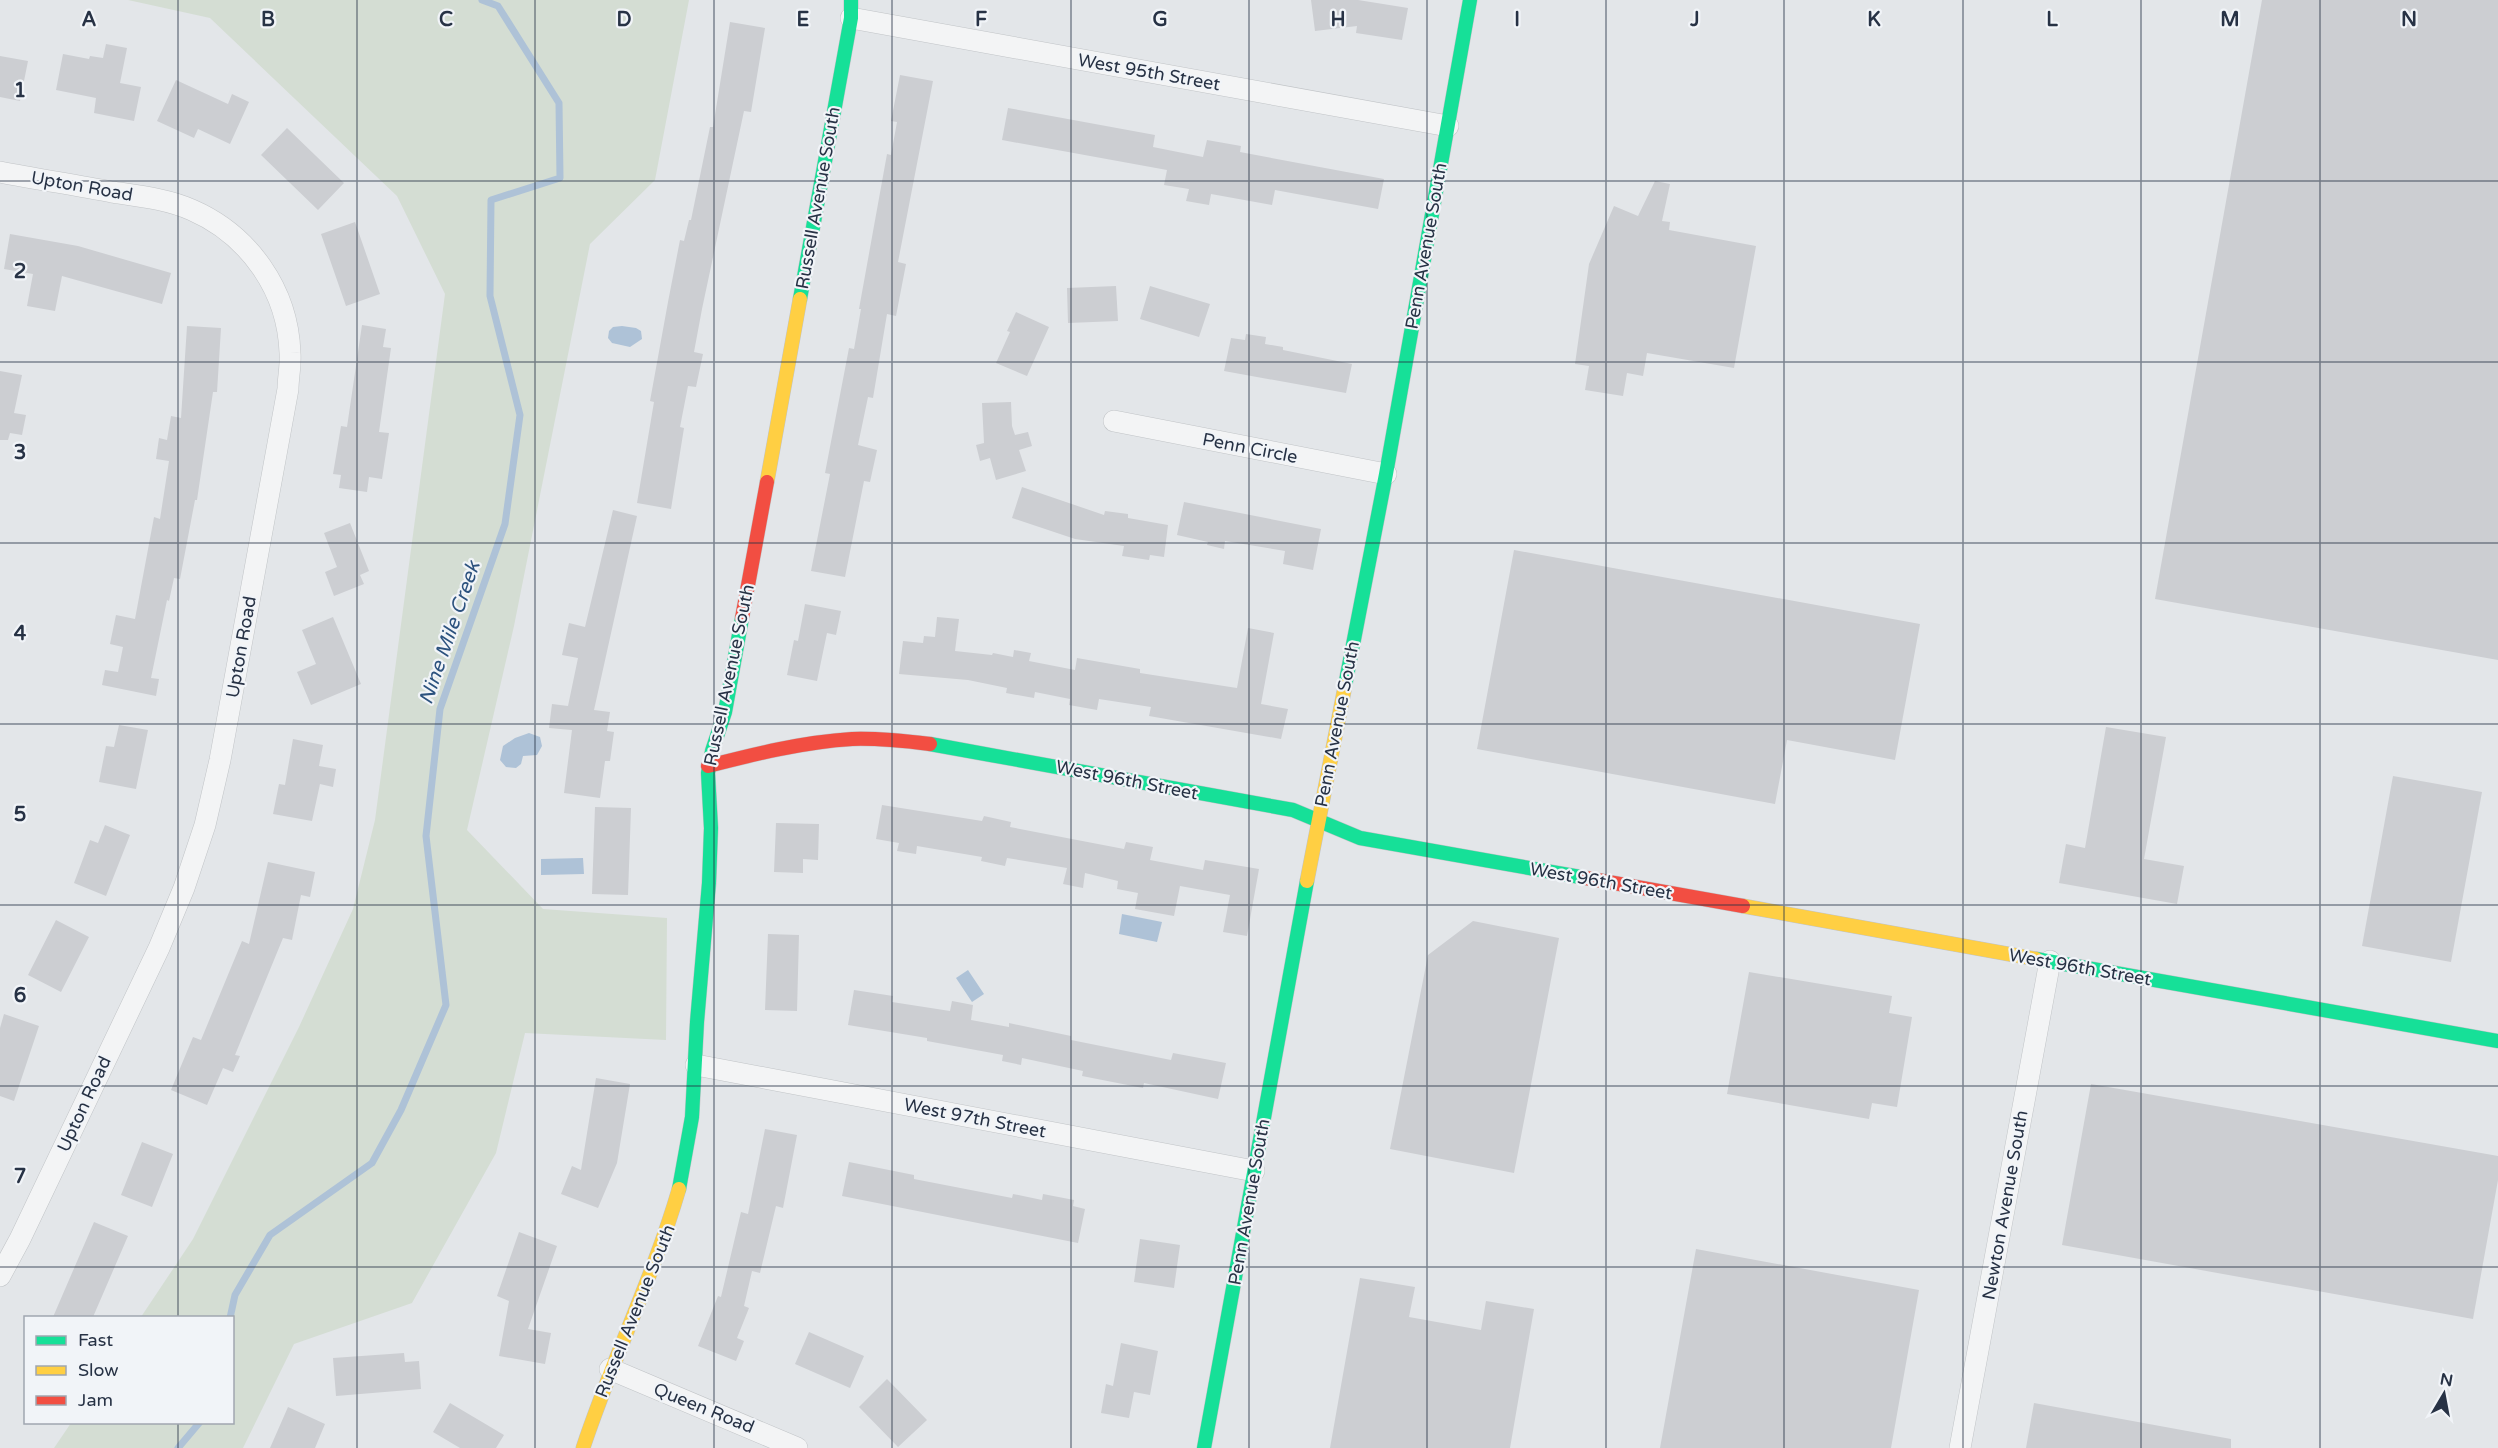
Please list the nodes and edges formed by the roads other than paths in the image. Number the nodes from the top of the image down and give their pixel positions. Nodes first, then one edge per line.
1 (1470, 0) edge
2 (851, 9) edge
3 (1448, 126) junction
4 (0, 172) edge
5 (1114, 421) dead end
6 (1386, 474) junction
7 (708, 766) junction
8 (1318, 822) junction
9 (2050, 961) junction
10 (2498, 1041) edge
11 (696, 1065) junction
12 (1254, 1171) junction
13 (0, 1276) edge
14 (610, 1370) junction
15 (583, 1448) edge
16 (797, 1448) edge
17 (1204, 1448) edge
18 (1960, 1448) edge

1 - 3 street, Penn Avenue South
2 - 3 street, West 95th Street
2 - 7 street, Russell Avenue South
3 - 6 street, Penn Avenue South
4 - 13 street, Upton Road
5 - 6 street, Penn Circle
6 - 8 street, Penn Avenue South
7 - 8 street, West 96th Street
7 - 11 street, Russell Avenue South
8 - 9 street, West 96th Street
8 - 12 street, Penn Avenue South
9 - 10 street, West 96th Street
9 - 18 street, Newton Avenue South
11 - 12 street, West 97th Street
11 - 14 street, Russell Avenue South
12 - 17 street, Penn Avenue South
14 - 15 street, Russell Avenue South
14 - 16 street, Queen Road

